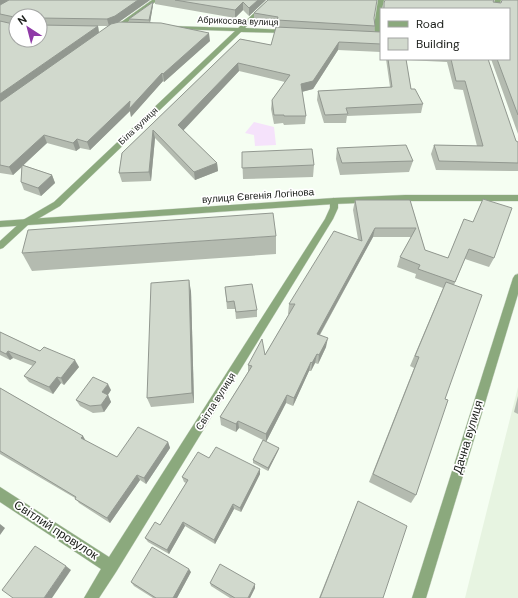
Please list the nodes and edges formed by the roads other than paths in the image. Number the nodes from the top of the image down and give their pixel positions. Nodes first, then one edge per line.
1 (155, 0) edge
2 (271, 0) edge
3 (381, 0) edge
4 (119, 26) junction
5 (126, 26) edge
6 (165, 27) edge
7 (241, 29) junction
8 (110, 30) edge
9 (294, 32) edge
10 (370, 36) edge
11 (379, 37) edge
12 (518, 198) edge
13 (334, 201) junction
14 (26, 222) junction
15 (0, 224) edge
16 (0, 246) edge
17 (518, 278) edge
18 (0, 494) edge
19 (112, 567) junction
20 (91, 598) edge
21 (419, 598) edge

1 - 4 street
2 - 7 street, Біла вулиця
3 - 11 street
4 - 5 street
4 - 8 street
6 - 7 street, Абрикосова вулиця
7 - 9 street, Абрикосова вулиця
7 - 14 street, Біла вулиця
10 - 11 street
12 - 13 street, вулиця Євгенія Логінова
13 - 14 street, вулиця Євгенія Логінова
13 - 19 street, Світла вулиця
14 - 15 street, вулиця Євгенія Логінова
14 - 16 street, Біла вулиця
17 - 21 street, Дачна вулиця
18 - 19 street, Світлий провулок
19 - 20 street, Світла вулиця

